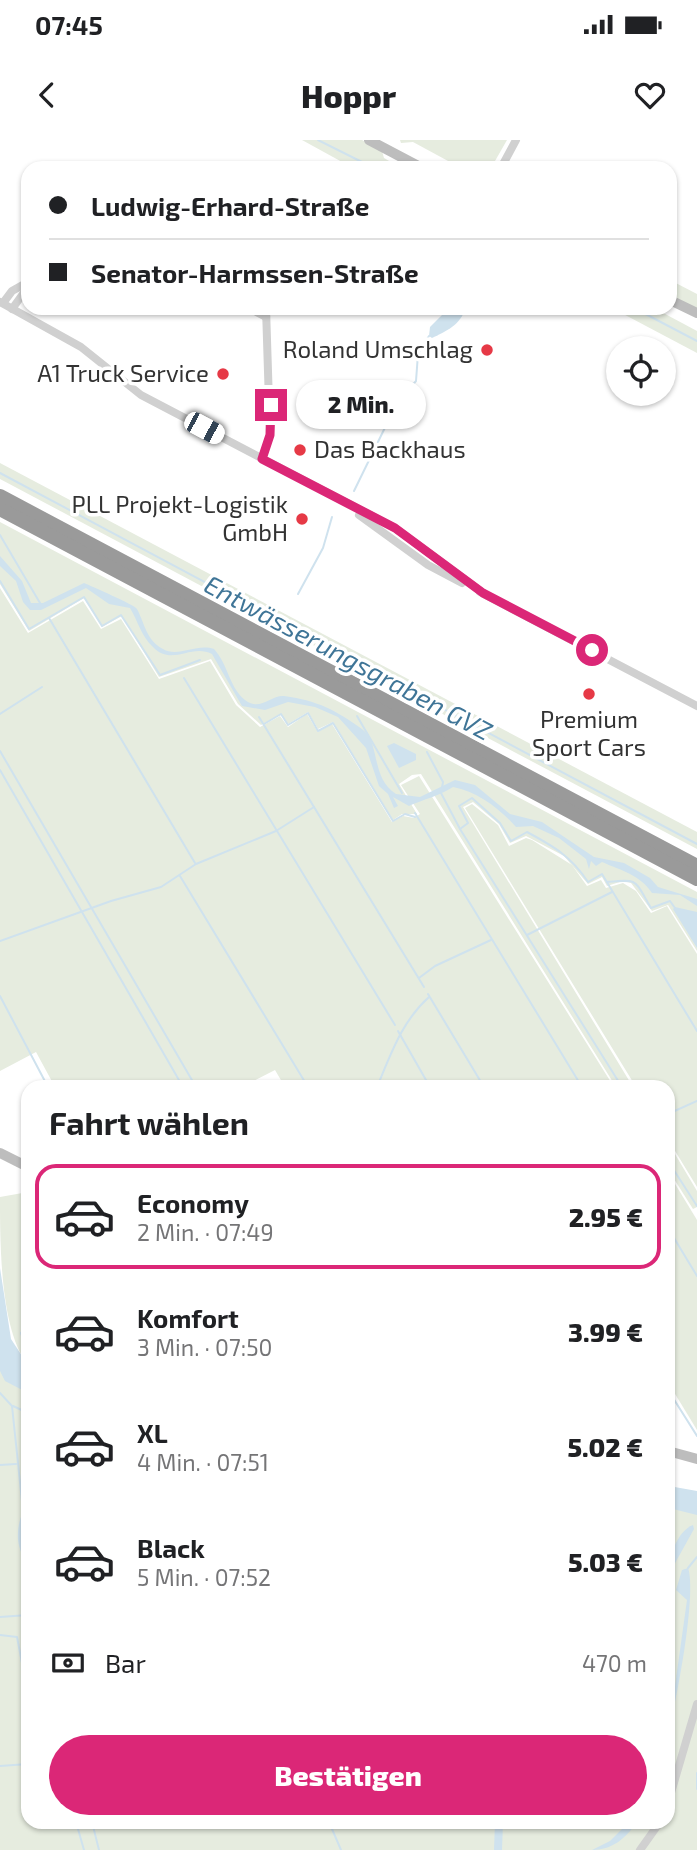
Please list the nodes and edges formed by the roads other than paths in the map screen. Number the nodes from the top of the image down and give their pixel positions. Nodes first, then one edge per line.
1 (369, 140) edge
2 (516, 140) edge
3 (399, 156) junction
4 (409, 161) edge
5 (412, 161) edge
6 (504, 161) edge
7 (21, 287) edge
8 (21, 295) edge
9 (1, 303) edge
10 (677, 303) edge
11 (12, 309) junction
12 (697, 313) edge
13 (21, 314) edge
14 (23, 315) edge
15 (266, 315) edge
16 (262, 459) junction
17 (0, 496) edge
18 (0, 509) edge
19 (697, 706) edge
20 (697, 866) edge
21 (697, 879) edge
22 (0, 1153) edge
23 (21, 1164) edge
24 (675, 1453) edge
25 (697, 1459) edge
26 (697, 1704) edge
27 (675, 1778) edge
28 (655, 1829) edge
29 (640, 1850) edge

1 - 3 street
2 - 6 street
3 - 4 street
3 - 5 street
7 - 9 street
8 - 11 street
9 - 11 street
10 - 12 street
11 - 13 street
14 - 16 street
15 - 16 street
16 - 19 street
17 - 20 highway
18 - 21 highway
22 - 23 street
24 - 25 street
26 - 27 street
28 - 29 street

